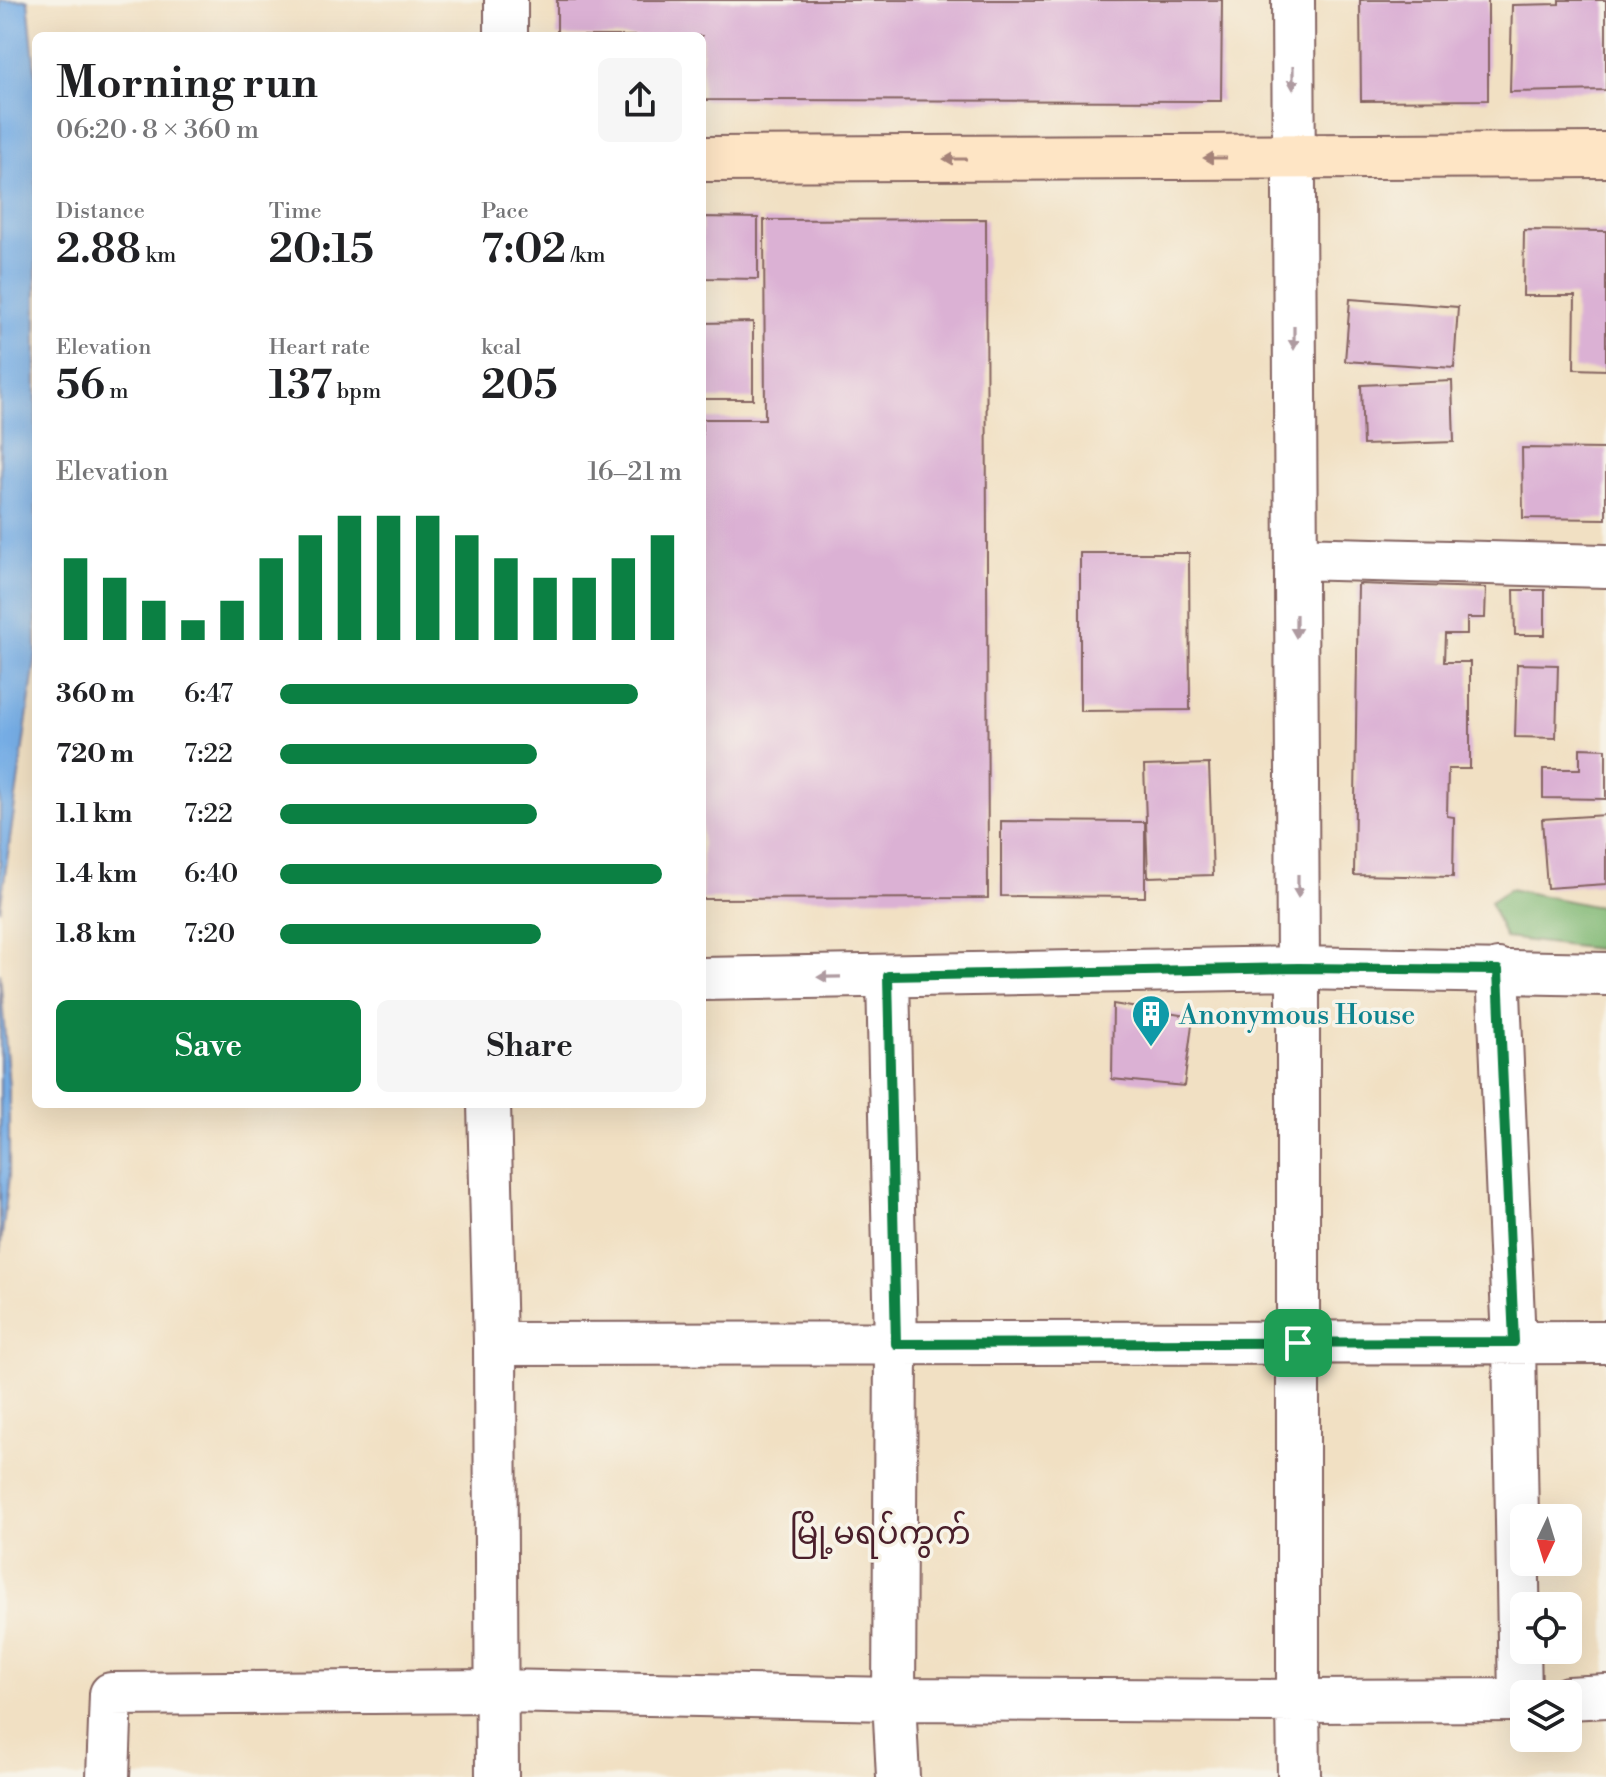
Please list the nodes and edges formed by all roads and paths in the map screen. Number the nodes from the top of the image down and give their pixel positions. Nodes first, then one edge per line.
1 (506, 0) edge
2 (1293, 0) edge
3 (506, 32) edge
4 (1606, 155) edge
5 (1293, 158) junction
6 (706, 159) edge
7 (1296, 558) junction
8 (1606, 566) edge
9 (1298, 968) junction
10 (1498, 970) junction
11 (1606, 974) edge
12 (888, 976) junction
13 (706, 979) edge
14 (489, 1108) edge
15 (1514, 1342) junction
16 (1606, 1342) edge
17 (1298, 1343) junction
18 (495, 1344) junction
19 (896, 1344) junction
20 (1522, 1680) edge
21 (497, 1691) junction
22 (1606, 1696) edge
23 (1582, 1697) edge
24 (894, 1699) junction
25 (1510, 1700) edge
26 (1298, 1701) junction
27 (108, 1777) edge
28 (497, 1777) edge
29 (898, 1777) edge
30 (1299, 1777) edge

1 - 3 street
2 -> 5 street
4 - 5 street
5 -> 6 street
5 -> 7 street
7 - 8 street
7 -> 9 street
9 - 10 street
9 - 12 street
9 - 17 street
10 - 11 street
10 - 15 street
12 -> 13 street
12 - 19 street
14 - 18 street
15 - 16 street
15 - 17 street
15 - 20 street
17 - 19 street
17 - 26 street
18 - 19 street
18 - 21 street
19 - 24 street
21 - 24 street
21 - 27 street
21 - 28 street
22 - 23 street
24 - 26 street
24 - 29 street
25 - 26 street
26 - 30 street

